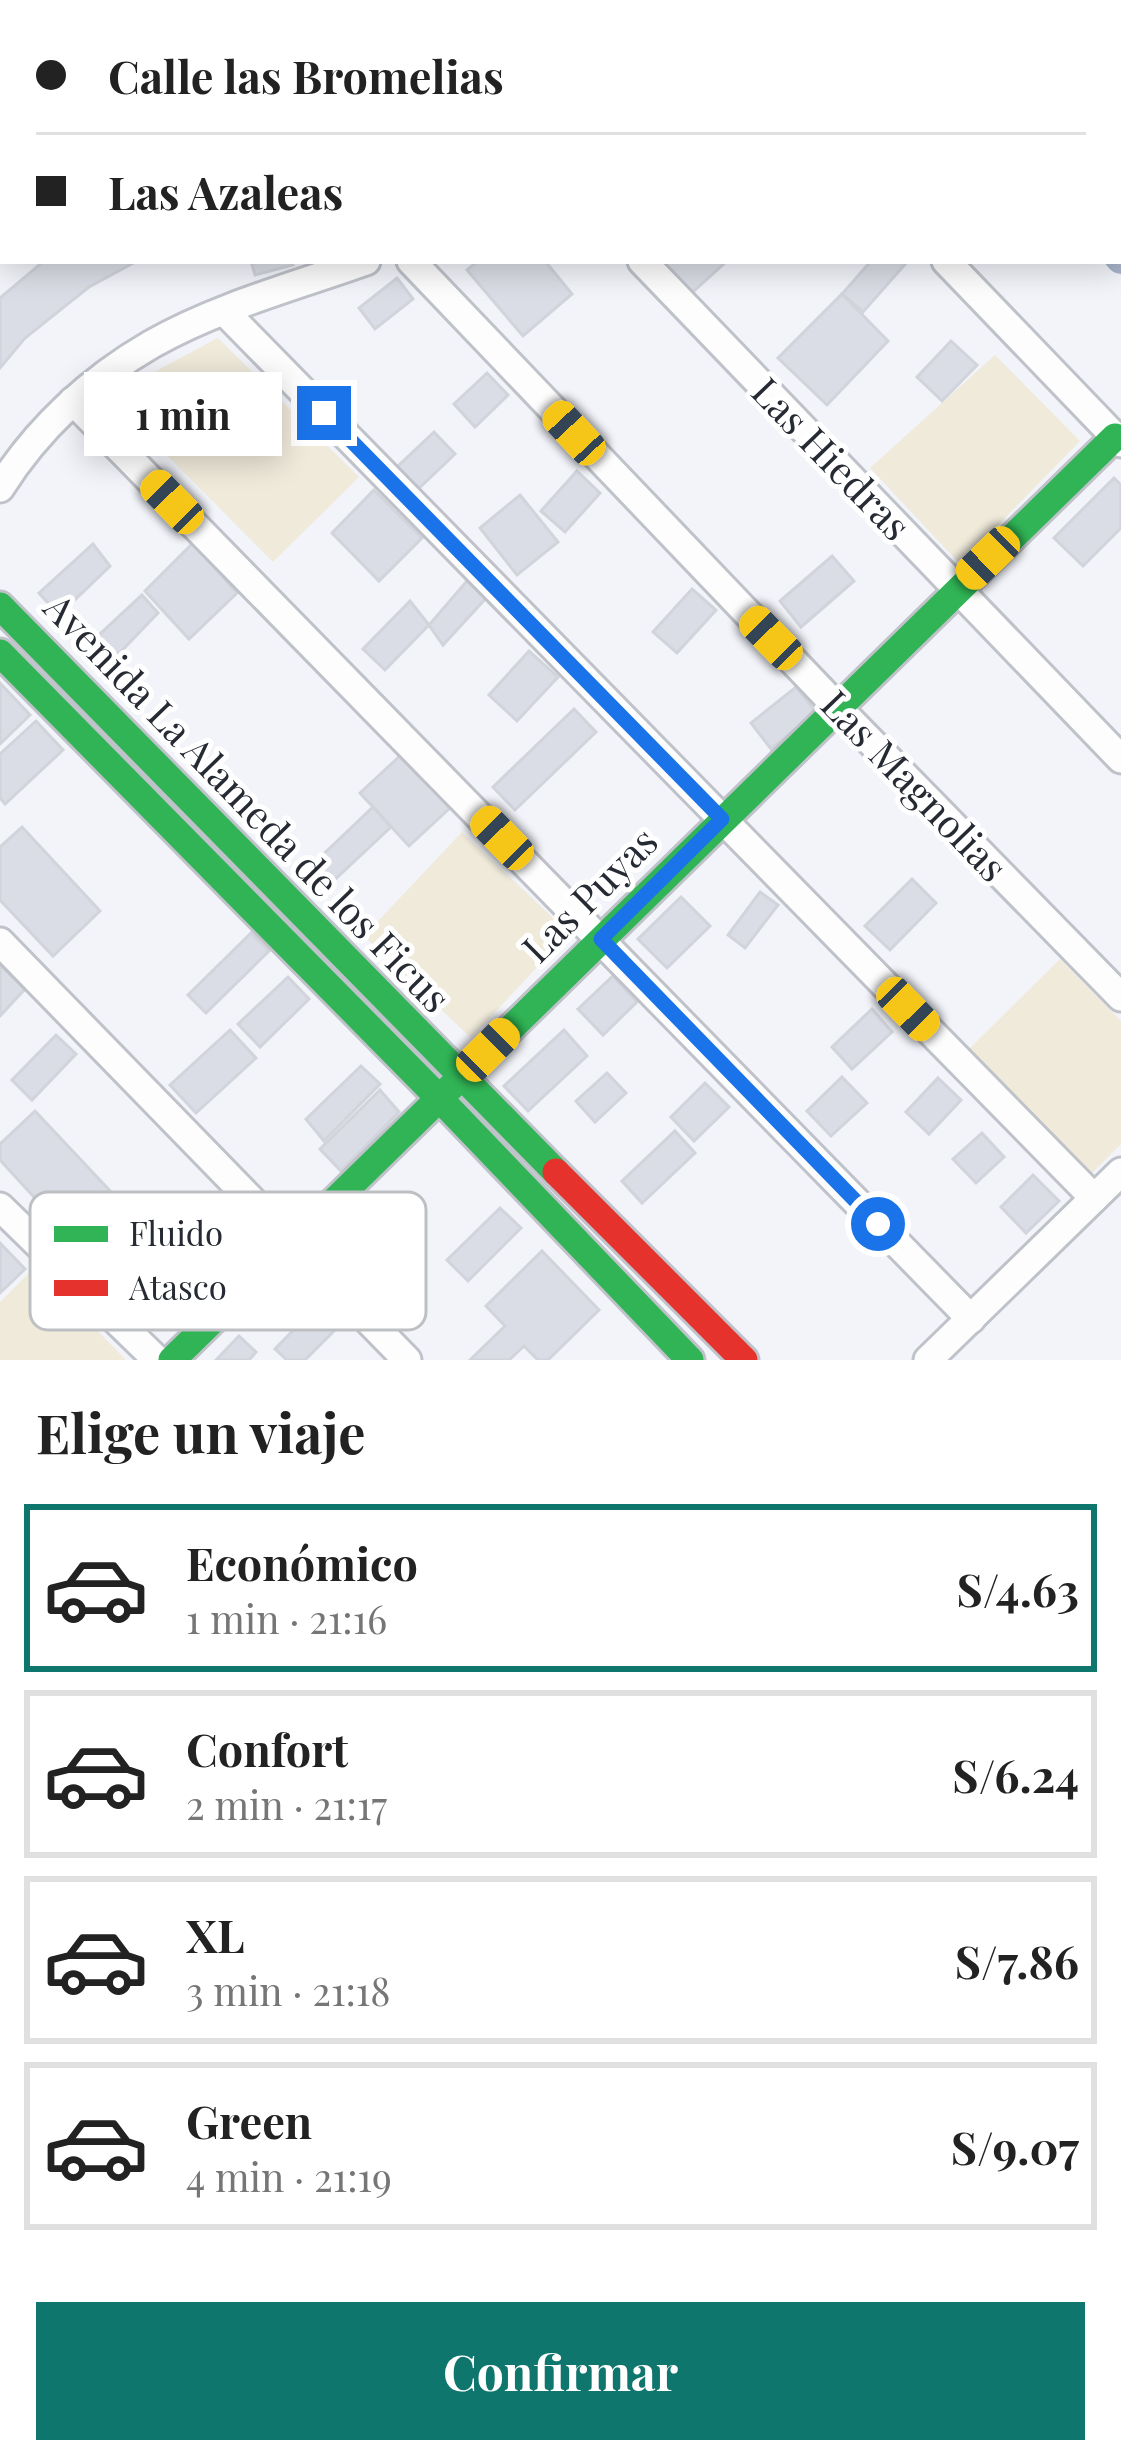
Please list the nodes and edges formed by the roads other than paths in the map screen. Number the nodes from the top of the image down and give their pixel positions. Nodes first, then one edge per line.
1 (357, 264) edge
2 (414, 264) edge
3 (645, 264) edge
4 (949, 264) edge
5 (224, 311) junction
6 (73, 401) junction
7 (1118, 440) edge
8 (0, 488) edge
9 (957, 589) junction
10 (0, 606) edge
11 (0, 653) edge
12 (836, 707) junction
13 (1121, 759) edge
14 (722, 819) junction
15 (601, 939) junction
16 (0, 942) edge
17 (1121, 997) edge
18 (460, 1077) junction
19 (439, 1098) junction
20 (1121, 1172) edge
21 (245, 1192) edge
22 (343, 1192) edge
23 (1094, 1198) junction
24 (0, 1207) edge
25 (30, 1236) edge
26 (970, 1319) junction
27 (126, 1330) edge
28 (203, 1330) edge
29 (378, 1330) edge
30 (157, 1360) edge
31 (172, 1360) edge
32 (407, 1360) edge
33 (690, 1360) edge
34 (744, 1360) edge
35 (928, 1360) edge

1 - 5 street
2 - 12 street, Las Magnolias
3 - 9 street, Las Hiedras
4 - 7 street
5 - 6 street
5 - 14 street
6 - 8 street
6 - 15 street
7 - 9 street, Las Puyas
9 - 12 street, Las Puyas
9 - 13 street, Las Hiedras
10 - 18 street, Avenida La Alameda de los Ficus
11 - 19 street, Avenida La Alameda de los Ficus
12 - 14 street, Las Puyas
12 - 17 street, Las Magnolias
14 - 15 street, Las Puyas
14 - 23 street
15 - 18 street, Las Puyas
15 - 26 street
16 - 21 street
18 - 19 street, Las Puyas
18 - 34 street, Avenida La Alameda de los Ficus
19 - 22 street, Las Puyas
19 - 33 street, Avenida La Alameda de los Ficus
20 - 23 street
23 - 26 street
24 - 25 street
26 - 35 street
27 - 30 street
28 - 31 street, Las Puyas
29 - 32 street

